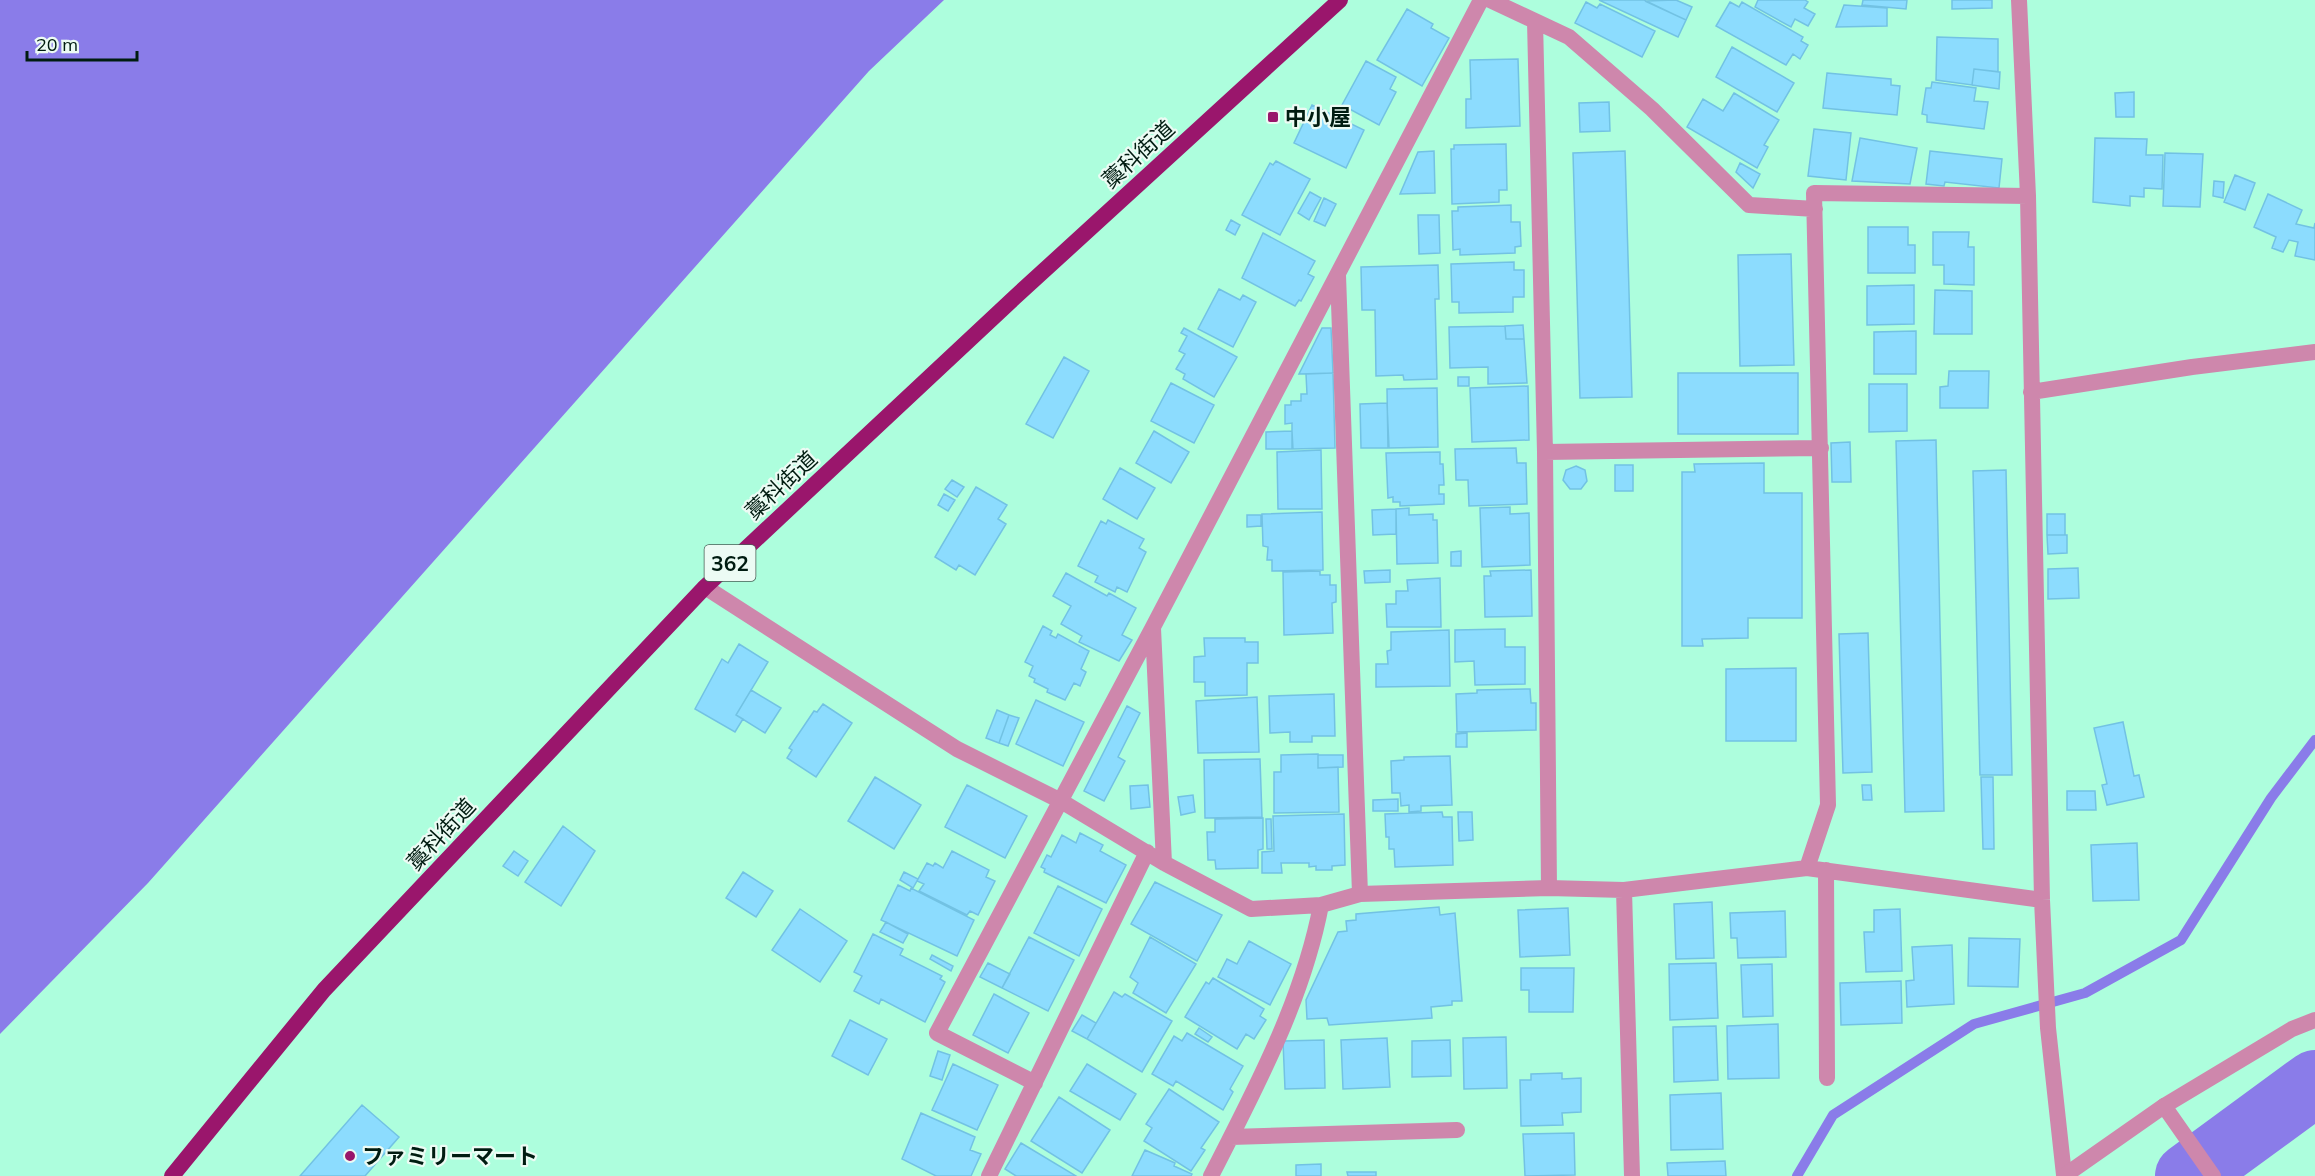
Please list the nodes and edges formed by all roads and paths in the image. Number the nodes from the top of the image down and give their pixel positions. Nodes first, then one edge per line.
1 (1340, 0) edge
2 (1481, 0) edge
3 (1490, 0) edge
4 (2019, 0) edge
5 (1535, 21) junction
6 (2028, 196) junction
7 (1815, 209) junction
8 (1338, 274) junction
9 (2315, 352) edge
10 (2031, 392) junction
11 (1821, 448) junction
12 (1545, 452) junction
13 (705, 587) junction
14 (1153, 627) junction
15 (1061, 801) junction
16 (1147, 852) junction
17 (1164, 863) junction
18 (1807, 868) junction
19 (1826, 870) junction
20 (1549, 888) junction
21 (1624, 890) junction
22 (1360, 894) junction
23 (2042, 900) junction
24 (1321, 905) junction
25 (2315, 1020) edge
26 (1827, 1077) dead end
27 (1035, 1083) junction
28 (2164, 1106) junction
29 (1457, 1130) dead end
30 (1231, 1137) junction
31 (172, 1176) edge
32 (989, 1176) edge
33 (1211, 1176) edge
34 (1632, 1176) edge
35 (2064, 1176) edge
36 (2213, 1176) edge

1 - 13 highway, 藁科街道 / 362
2 - 8 street
3 - 5 street
4 - 6 street
5 - 7 street
5 - 12 street
6 - 7 street
6 - 10 street
7 - 11 street
8 - 14 street
8 - 22 street
9 - 10 street
10 - 23 street
11 - 12 street
11 - 18 street
12 - 20 street
13 - 15 street
13 - 31 highway, 藁科街道 / 362
14 - 15 street
14 - 17 street
15 - 16 street
15 - 27 street
16 - 17 street
16 - 27 street
17 - 24 street
18 - 19 street
18 - 21 street
19 - 23 street
19 - 26 street
20 - 21 street
20 - 22 street
21 - 34 street
22 - 24 street
23 - 35 street
24 - 30 street
25 - 28 street
27 - 32 street
28 - 35 street
28 - 36 street
29 - 30 street
30 - 33 street

